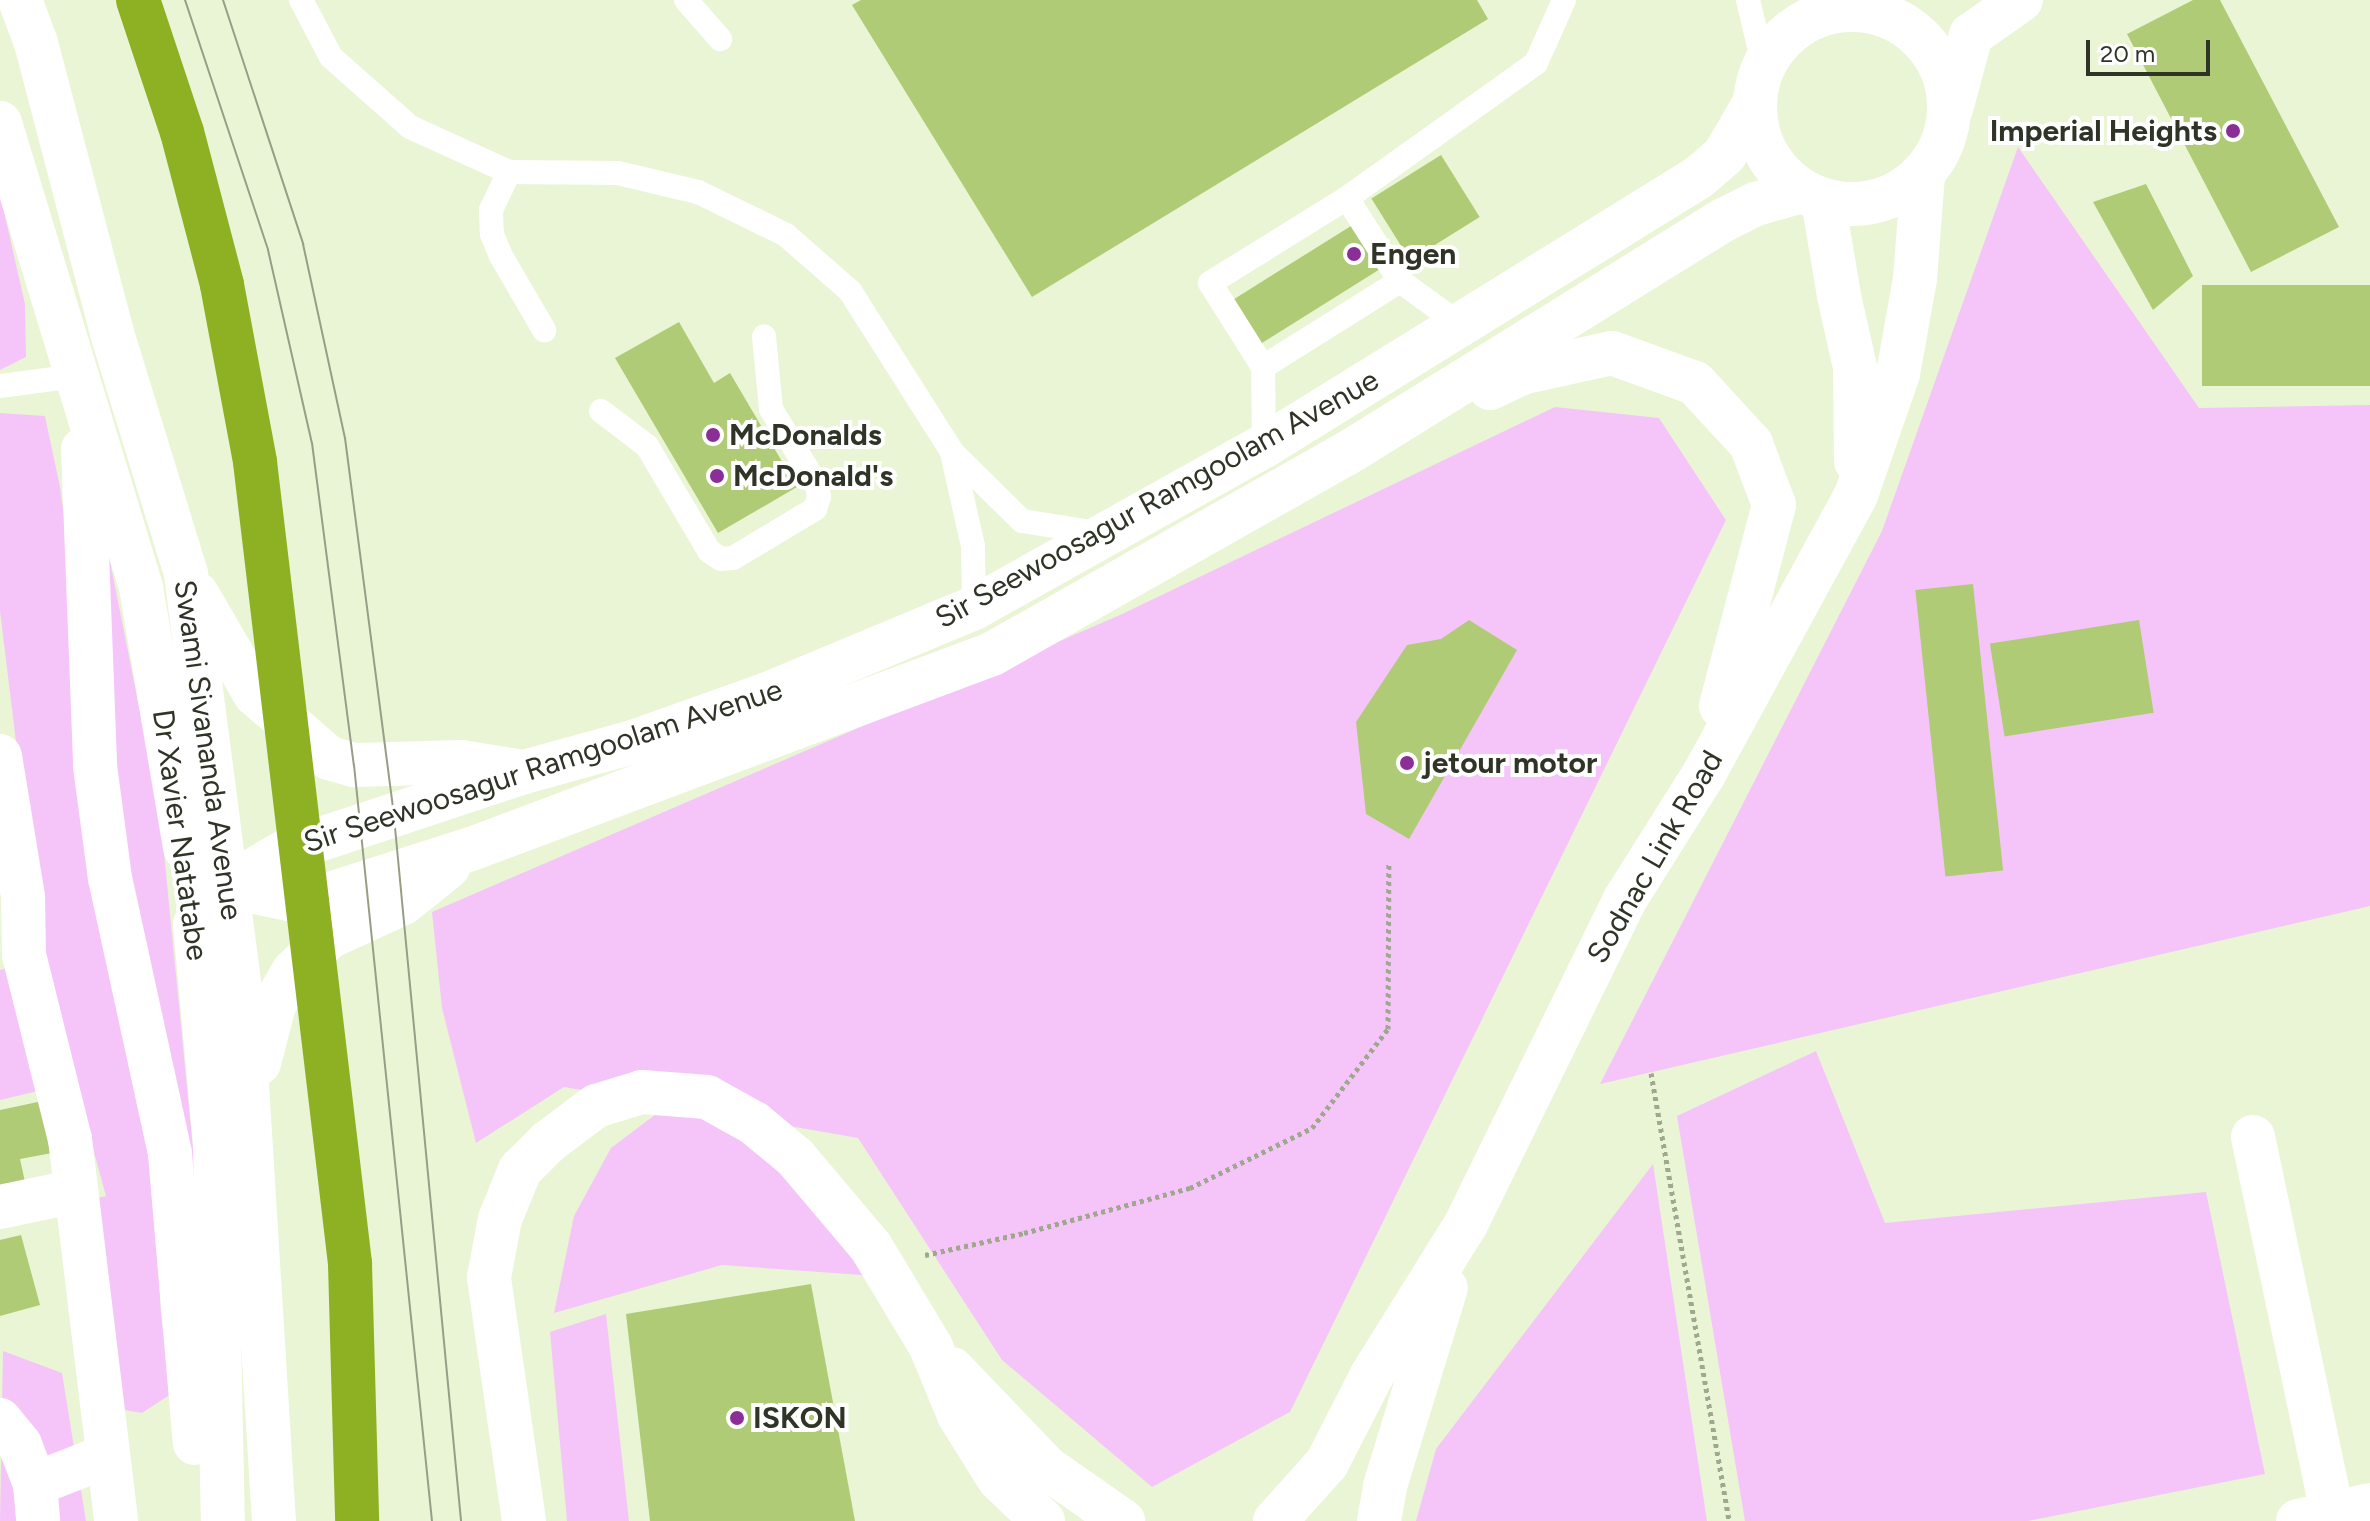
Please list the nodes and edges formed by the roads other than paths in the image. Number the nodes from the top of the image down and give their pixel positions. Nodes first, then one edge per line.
1 (20, 0) edge
2 (138, 0) edge
3 (301, 0) edge
4 (686, 0) edge
5 (1564, 0) edge
6 (1748, 0) edge
7 (2021, 0) edge
8 (1850, 4) edge
9 (720, 39) dead end
10 (1759, 85) junction
11 (1950, 110) junction
12 (0, 123) edge
13 (509, 172) junction
14 (1923, 175) junction
15 (1813, 195) junction
16 (1347, 198) junction
17 (1400, 281) junction
18 (1462, 326) junction
19 (544, 330) dead end
20 (764, 336) dead end
21 (1263, 367) junction
22 (0, 386) edge
23 (79, 386) junction
24 (601, 411) dead end
25 (1264, 446) junction
26 (952, 452) junction
27 (1346, 454) junction
28 (1856, 495) junction
29 (1106, 534) junction
30 (186, 574) junction
31 (974, 608) junction
32 (0, 756) edge
33 (524, 772) junction
34 (1704, 774) junction
35 (181, 821) junction
36 (471, 849) junction
37 (226, 886) junction
38 (198, 952) junction
39 (250, 1117) junction
40 (2253, 1137) dead end
41 (76, 1191) junction
42 (0, 1207) edge
43 (1466, 1224) junction
44 (931, 1347) junction
45 (0, 1420) edge
46 (107, 1456) junction
47 (37, 1503) edge
48 (2333, 1513) edge
49 (116, 1521) edge
50 (202, 1521) edge
51 (223, 1521) edge
52 (274, 1521) edge
53 (357, 1521) edge
54 (524, 1521) edge
55 (1043, 1521) edge
56 (1123, 1521) edge
57 (1275, 1521) edge
58 (1379, 1521) edge

1 - 30 main road, Swami Sivananda Avenue
2 - 53 highway
3 - 13 lane
4 - 9 lane
5 - 16 lane
6 - 10 lane
7 - 11 main road
8 - 10 main road
8 - 11 main road
10 - 15 main road
10 - 18 main road, Sir Seewoosagur Ramgoolam Avenue
11 - 14 main road
12 - 23 main road, Dr Xavier Natatabe
13 - 19 lane
13 - 26 lane
14 - 15 main road
14 - 28 main road, Sodnac Link Road
15 - 27 main road, Sir Seewoosagur Ramgoolam Avenue
15 - 28 main road, Sodnac Link Road
16 - 17 lane
16 - 21 lane
17 - 18 lane
17 - 21 lane
18 - 25 main road, Sir Seewoosagur Ramgoolam Avenue
20 - 24 lane
21 - 25 lane
22 - 23 lane
23 - 35 main road, Dr Xavier Natatabe
23 - 50 main road
25 - 29 main road, Sir Seewoosagur Ramgoolam Avenue
26 - 29 lane
26 - 31 lane
27 - 34 main road
27 - 36 main road, Sir Seewoosagur Ramgoolam Avenue
28 - 34 main road, Sodnac Link Road
29 - 31 main road, Sir Seewoosagur Ramgoolam Avenue
30 - 33 main road
30 - 37 main road, Swami Sivananda Avenue
31 - 33 main road, Sir Seewoosagur Ramgoolam Avenue
32 - 41 main road
33 - 37 main road, Sir Seewoosagur Ramgoolam Avenue
34 - 43 main road, Sodnac Link Road
35 - 37 main road
35 - 38 main road, Dr Xavier Natatabe
36 - 37 main road, Sir Seewoosagur Ramgoolam Avenue
36 - 39 main road
37 - 38 main road
37 - 39 main road, Swami Sivananda Avenue
38 - 51 main road, Dr Xavier Natatabe
39 - 52 main road, Swami Sivananda Avenue
40 - 48 main road
41 - 42 main road
41 - 46 main road
43 - 57 main road, Sodnac Link Road
43 - 58 main road, Sodnac Link Road
44 - 54 main road
44 - 55 main road
44 - 56 main road
45 - 47 main road
46 - 47 main road
46 - 49 main road

